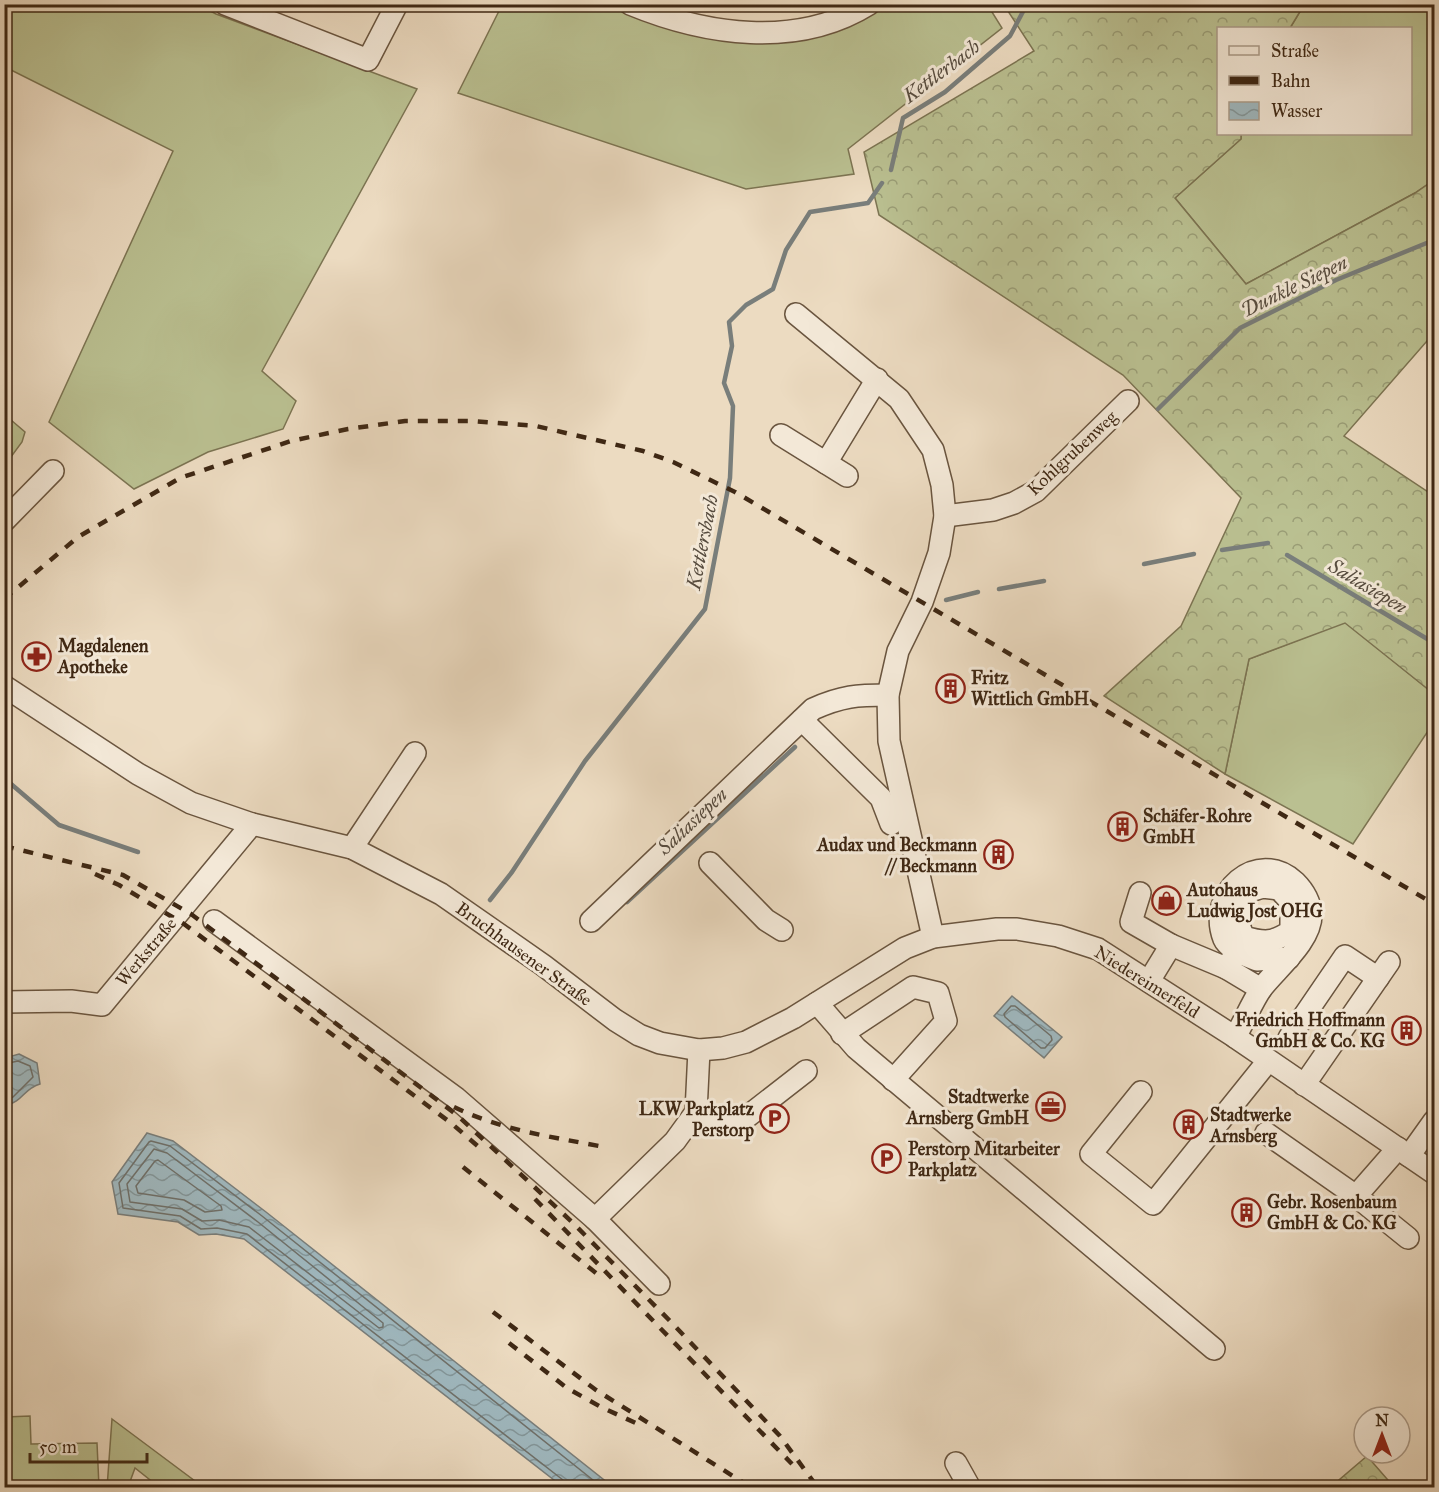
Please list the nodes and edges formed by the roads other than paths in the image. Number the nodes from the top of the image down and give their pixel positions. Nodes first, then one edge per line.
1 (225, 4) edge
2 (397, 4) edge
3 (630, 4) edge
4 (869, 4) edge
5 (796, 314) dead end
6 (877, 379) junction
7 (1128, 401) dead end
8 (781, 435) dead end
9 (826, 463) junction
10 (53, 471) dead end
11 (847, 476) dead end
12 (945, 516) junction
13 (4, 521) edge
14 (4, 686) edge
15 (888, 695) junction
16 (802, 720) junction
17 (415, 753) dead end
18 (252, 824) junction
19 (891, 824) dead end
20 (352, 848) junction
21 (710, 863) dead end
22 (1140, 893) dead end
23 (214, 921) dead end
24 (591, 921) dead end
25 (782, 930) dead end
26 (933, 937) junction
27 (1171, 945) junction
28 (1289, 958) junction
29 (1231, 960) junction
30 (1149, 981) junction
31 (1261, 989) junction
32 (4, 1002) edge
33 (817, 1003) junction
34 (842, 1034) junction
35 (1235, 1037) junction
36 (1289, 1038) dead end
37 (699, 1050) junction
38 (1268, 1061) junction
39 (806, 1071) dead end
40 (893, 1080) junction
41 (1304, 1085) junction
42 (1141, 1092) dead end
43 (696, 1112) junction
44 (1434, 1121) edge
45 (1266, 1133) dead end
46 (1403, 1152) junction
47 (1434, 1173) edge
48 (1356, 1196) junction
49 (596, 1219) junction
50 (1408, 1238) dead end
51 (659, 1284) dead end
52 (1215, 1349) dead end
53 (956, 1463) dead end
54 (970, 1488) edge

1 - 2 street
3 - 4 street
5 - 6 street
6 - 9 street
6 - 12 street
7 - 12 street, Kohlgrubenweg
8 - 9 street
9 - 11 street
10 - 13 street
12 - 15 street
14 - 18 street, Bruchhausener Straße
15 - 16 street
15 - 26 street
16 - 19 street
16 - 24 street
17 - 20 street
18 - 20 street, Bruchhausener Straße
18 - 32 street, Werkstraße
20 - 37 street, Bruchhausener Straße
21 - 25 street
22 - 27 street
23 - 49 street
26 - 30 street, Niedereimerfeld
26 - 33 street, Niedereimerfeld
27 - 29 street
27 - 30 street
28 - 29 street
28 - 29 street
28 - 31 street
29 - 31 street
30 - 35 street, Niedereimerfeld
31 - 35 street
33 - 34 street
33 - 37 street, Niedereimerfeld
34 - 40 street
34 - 40 street
35 - 38 street, Niedereimerfeld
36 - 41 street
37 - 43 street
38 - 41 street, Niedereimerfeld
38 - 42 street
39 - 43 street
40 - 52 street
41 - 46 street, Niedereimerfeld
43 - 49 street
44 - 46 street
45 - 48 street
46 - 47 street, Niedereimerfeld
46 - 48 street
48 - 50 street
49 - 51 street
53 - 54 street

